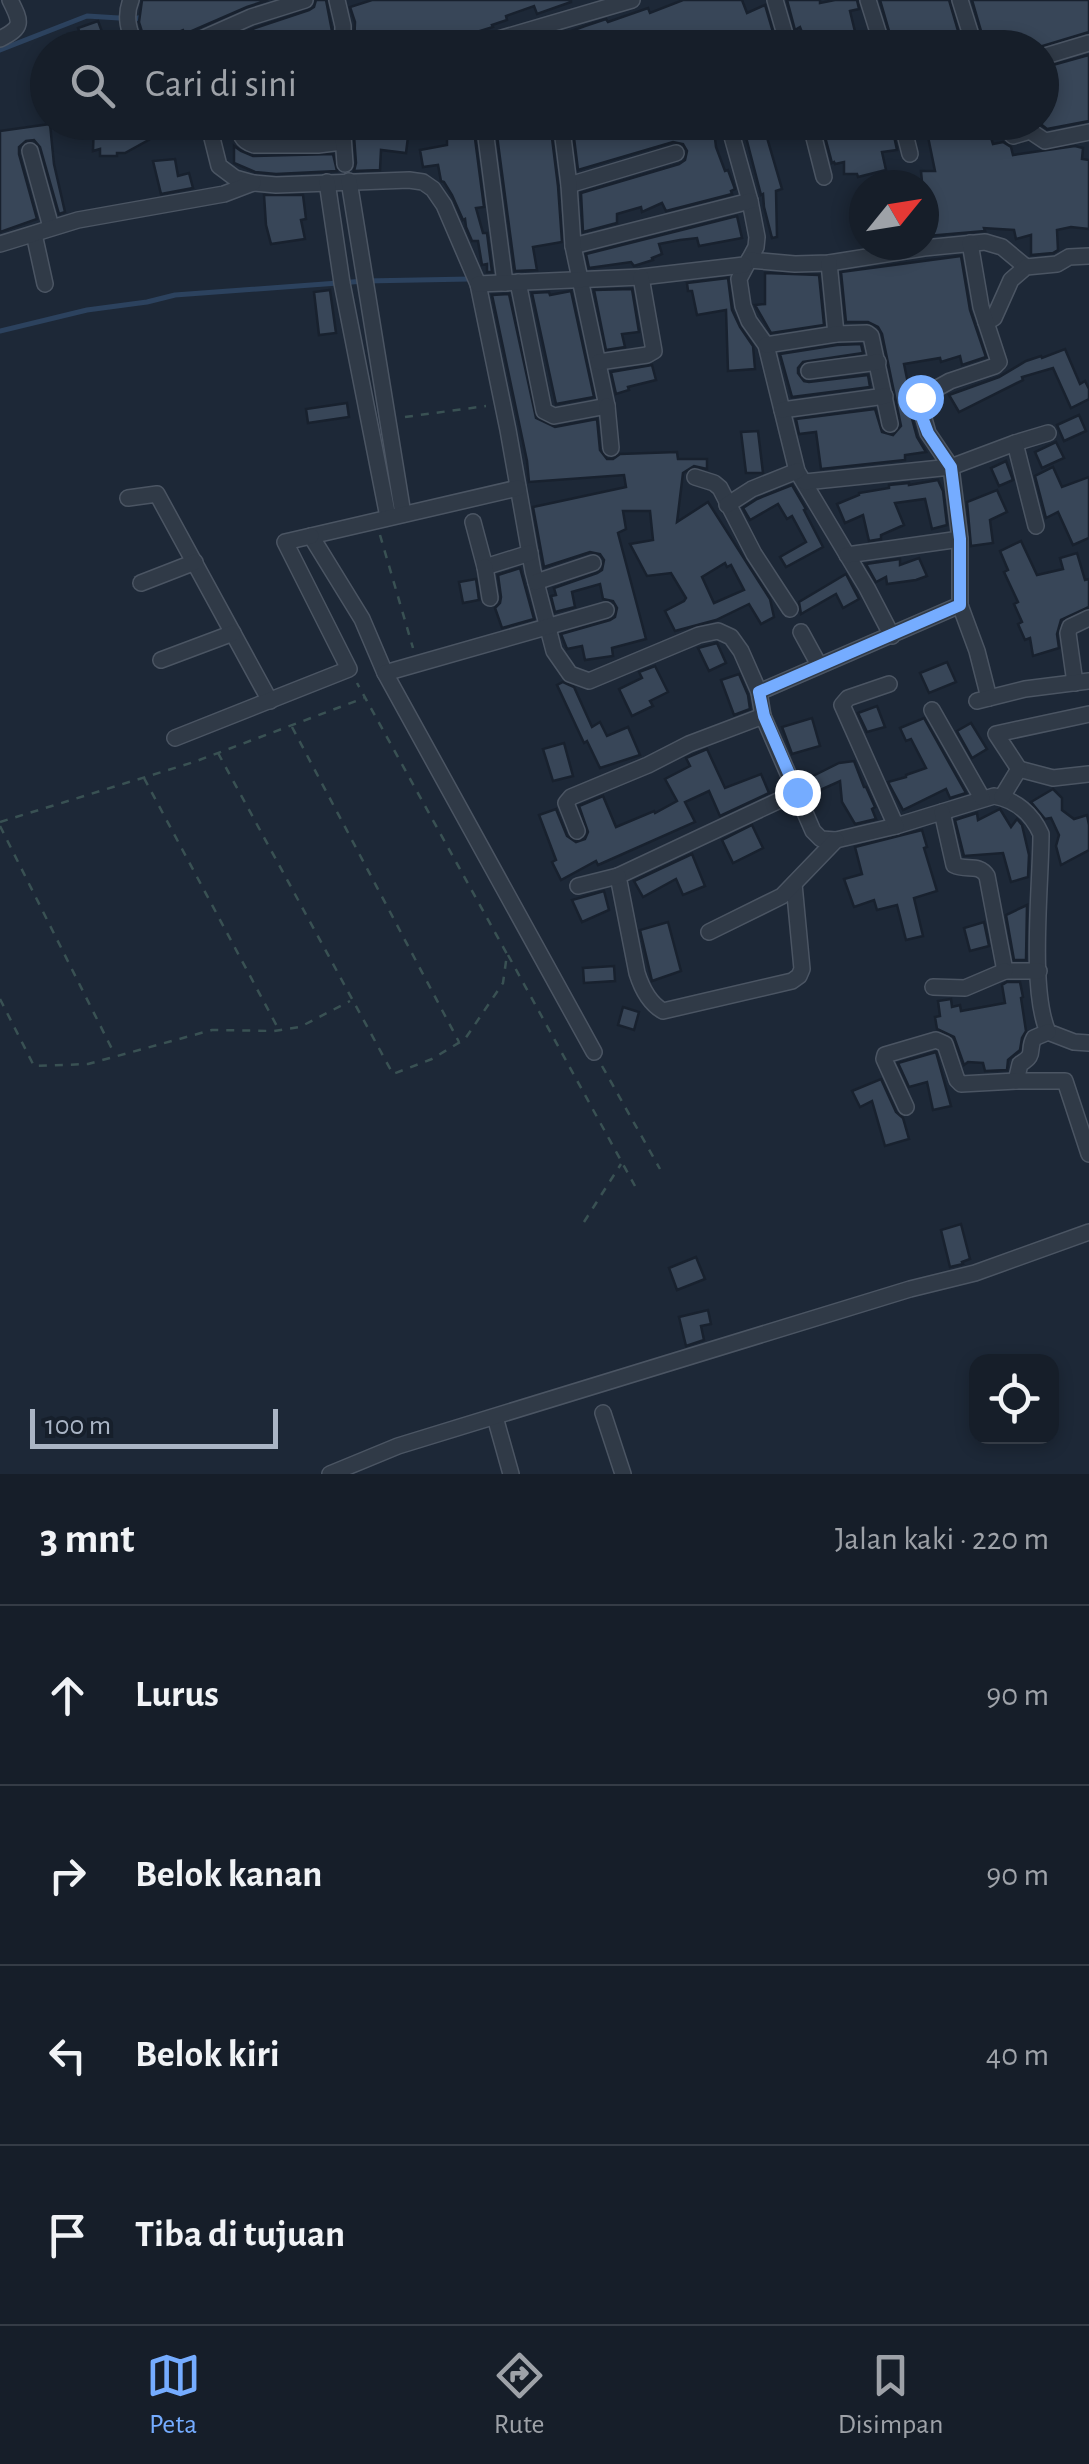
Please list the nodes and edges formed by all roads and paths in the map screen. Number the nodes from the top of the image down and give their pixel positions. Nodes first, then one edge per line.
1 (10, 0) edge
2 (245, 0) edge
3 (305, 0) edge
4 (336, 0) edge
5 (632, 0) edge
6 (775, 0) edge
7 (868, 0) edge
8 (960, 0) edge
9 (0, 4) edge
10 (251, 17) junction
11 (222, 30) edge
12 (344, 30) edge
13 (530, 30) edge
14 (781, 30) edge
15 (877, 30) edge
16 (969, 30) edge
17 (7, 35) edge
18 (1089, 43) edge
19 (1059, 52) edge
20 (1089, 132) edge
21 (1059, 138) edge
22 (212, 140) edge
23 (487, 140) edge
24 (563, 140) edge
25 (733, 140) edge
26 (814, 140) edge
27 (906, 140) edge
28 (246, 142) joint
29 (342, 142) joint
30 (214, 147) junction
31 (30, 151) dead end
32 (676, 152) dead end
33 (910, 154) dead end
34 (345, 164) dead end
35 (824, 178) dead end
36 (327, 182) junction
37 (348, 182) junction
38 (253, 183) junction
39 (569, 184) junction
40 (750, 201) junction
41 (51, 227) junction
42 (34, 234) junction
43 (970, 243) junction
44 (0, 244) edge
45 (574, 246) junction
46 (1089, 256) edge
47 (747, 262) junction
48 (829, 262) junction
49 (1026, 267) junction
50 (641, 277) junction
51 (507, 278) junction
52 (581, 278) junction
53 (477, 279) junction
54 (45, 284) dead end
55 (986, 322) junction
56 (836, 334) junction
57 (766, 345) junction
58 (599, 362) junction
59 (878, 362) junction
60 (810, 371) dead end
61 (885, 396) junction
62 (503, 404) junction
63 (607, 406) junction
64 (782, 410) junction
65 (387, 419) junction
66 (890, 424) dead end
67 (1048, 433) dead end
68 (1014, 443) junction
69 (611, 448) dead end
70 (951, 467) junction
71 (695, 477) dead end
72 (801, 477) junction
73 (518, 488) junction
74 (128, 498) dead end
75 (727, 505) junction
76 (395, 516) junction
77 (472, 522) dead end
78 (1036, 526) dead end
79 (312, 536) junction
80 (960, 539) junction
81 (530, 553) junction
82 (848, 555) junction
83 (194, 562) junction
84 (593, 563) dead end
85 (485, 567) junction
86 (536, 582) junction
87 (142, 583) dead end
88 (490, 598) dead end
89 (960, 605) junction
90 (790, 609) dead end
91 (606, 610) dead end
92 (546, 617) junction
93 (1089, 618) edge
94 (801, 632) dead end
95 (233, 633) junction
96 (892, 636) junction
97 (161, 660) dead end
98 (819, 666) junction
99 (349, 669) junction
100 (385, 674) junction
101 (1082, 682) edge
102 (889, 684) dead end
103 (759, 692) junction
104 (365, 697) junction
105 (270, 700) junction
106 (932, 710) dead end
107 (1089, 714) edge
108 (764, 716) junction
109 (291, 725) junction
110 (175, 738) dead end
111 (218, 753) junction
112 (1019, 769) junction
113 (1089, 774) edge
114 (144, 777) junction
115 (797, 792) junction
116 (1002, 796) junction
117 (982, 798) junction
118 (942, 812) junction
119 (0, 824) edge
120 (896, 826) junction
121 (577, 831) dead end
122 (836, 840) junction
123 (618, 876) junction
124 (794, 884) junction
125 (578, 886) dead end
126 (710, 932) dead end
127 (507, 954) junction
128 (1005, 971) junction
129 (1039, 971) junction
130 (932, 986) dead end
131 (0, 1000) edge
132 (352, 1000) junction
133 (279, 1030) junction
134 (1048, 1032) junction
135 (1089, 1042) edge
136 (460, 1043) junction
137 (594, 1052) joint
138 (115, 1055) junction
139 (1016, 1080) junction
140 (906, 1107) dead end
141 (1089, 1154) edge
142 (622, 1163) junction
143 (660, 1169) dead end
144 (635, 1186) dead end
145 (584, 1222) dead end
146 (1089, 1232) edge
147 (604, 1414) dead end
148 (495, 1417) junction
149 (330, 1474) edge
150 (511, 1474) edge
151 (624, 1474) edge

1 - 17 street
2 - 10 street
3 - 10 street
4 - 12 street
5 - 13 street
6 - 14 street
7 - 15 street
8 - 16 street
9 - 17 street
10 - 11 street
18 - 19 street
20 - 21 street
22 - 30 street
23 - 51 street
24 - 39 street
25 - 40 street
26 - 35 street
27 - 33 street
28 - 29 street
28 - 30 street
29 - 34 street
30 - 38 street
31 - 41 street
32 - 39 street
36 - 37 street
36 - 38 street
36 - 76 street
37 - 53 street
37 - 65 street
38 - 41 street
39 - 45 street
40 - 45 street
40 - 47 street
41 - 42 street
42 - 44 street
42 - 54 street
43 - 48 street
43 - 49 street
43 - 55 street
45 - 52 street
46 - 49 street
47 - 48 street
47 - 50 street
47 - 57 street
48 - 56 street
49 - 55 street
50 - 52 street
50 - 58 street
51 - 52 street
51 - 53 street
51 - 63 street
52 - 58 street
53 - 62 street
55 - 70 street
56 - 57 street
56 - 59 street
57 - 64 street
58 - 63 street
59 - 60 street
59 - 61 street
61 - 64 street
61 - 66 street
62 - 65 path
62 - 73 street
63 - 69 street
64 - 72 street
65 - 76 street
67 - 68 street
68 - 70 street
68 - 78 street
70 - 72 street
70 - 80 street
71 - 75 street
72 - 75 street
72 - 82 street
73 - 76 street
73 - 81 street
74 - 83 street
75 - 90 street
76 - 79 street
77 - 85 street
79 - 99 street
79 - 100 street
80 - 82 street
80 - 89 street
81 - 85 street
81 - 86 street
82 - 96 street
83 - 87 street
83 - 95 street
84 - 86 street
85 - 88 street
86 - 92 street
89 - 96 street
89 - 101 street
91 - 92 street
92 - 100 street
92 - 103 street
93 - 101 street
94 - 98 street
95 - 97 street
95 - 105 street
96 - 98 street
98 - 103 street
99 - 104 path
99 - 105 street
100 - 137 street
102 - 120 street
103 - 108 street
104 - 109 path
104 - 127 path
105 - 110 street
106 - 117 street
107 - 112 street
108 - 115 street
108 - 121 street
109 - 111 path
109 - 136 path
111 - 114 path
111 - 132 path
112 - 113 street
112 - 116 street
114 - 119 path
114 - 133 path
115 - 122 street
115 - 123 street
116 - 117 street
116 - 129 street
117 - 118 street
118 - 120 street
118 - 128 street
119 - 138 path
120 - 122 street
122 - 124 street
123 - 124 street
123 - 125 street
124 - 126 street
127 - 136 path
127 - 142 path
128 - 129 street
128 - 130 street
129 - 134 street
131 - 138 path
132 - 133 path
132 - 136 path
133 - 138 path
134 - 135 street
134 - 139 street
137 - 143 path
139 - 140 street
139 - 141 street
142 - 144 path
142 - 145 path
146 - 148 street
147 - 151 street
148 - 149 street
148 - 150 street

